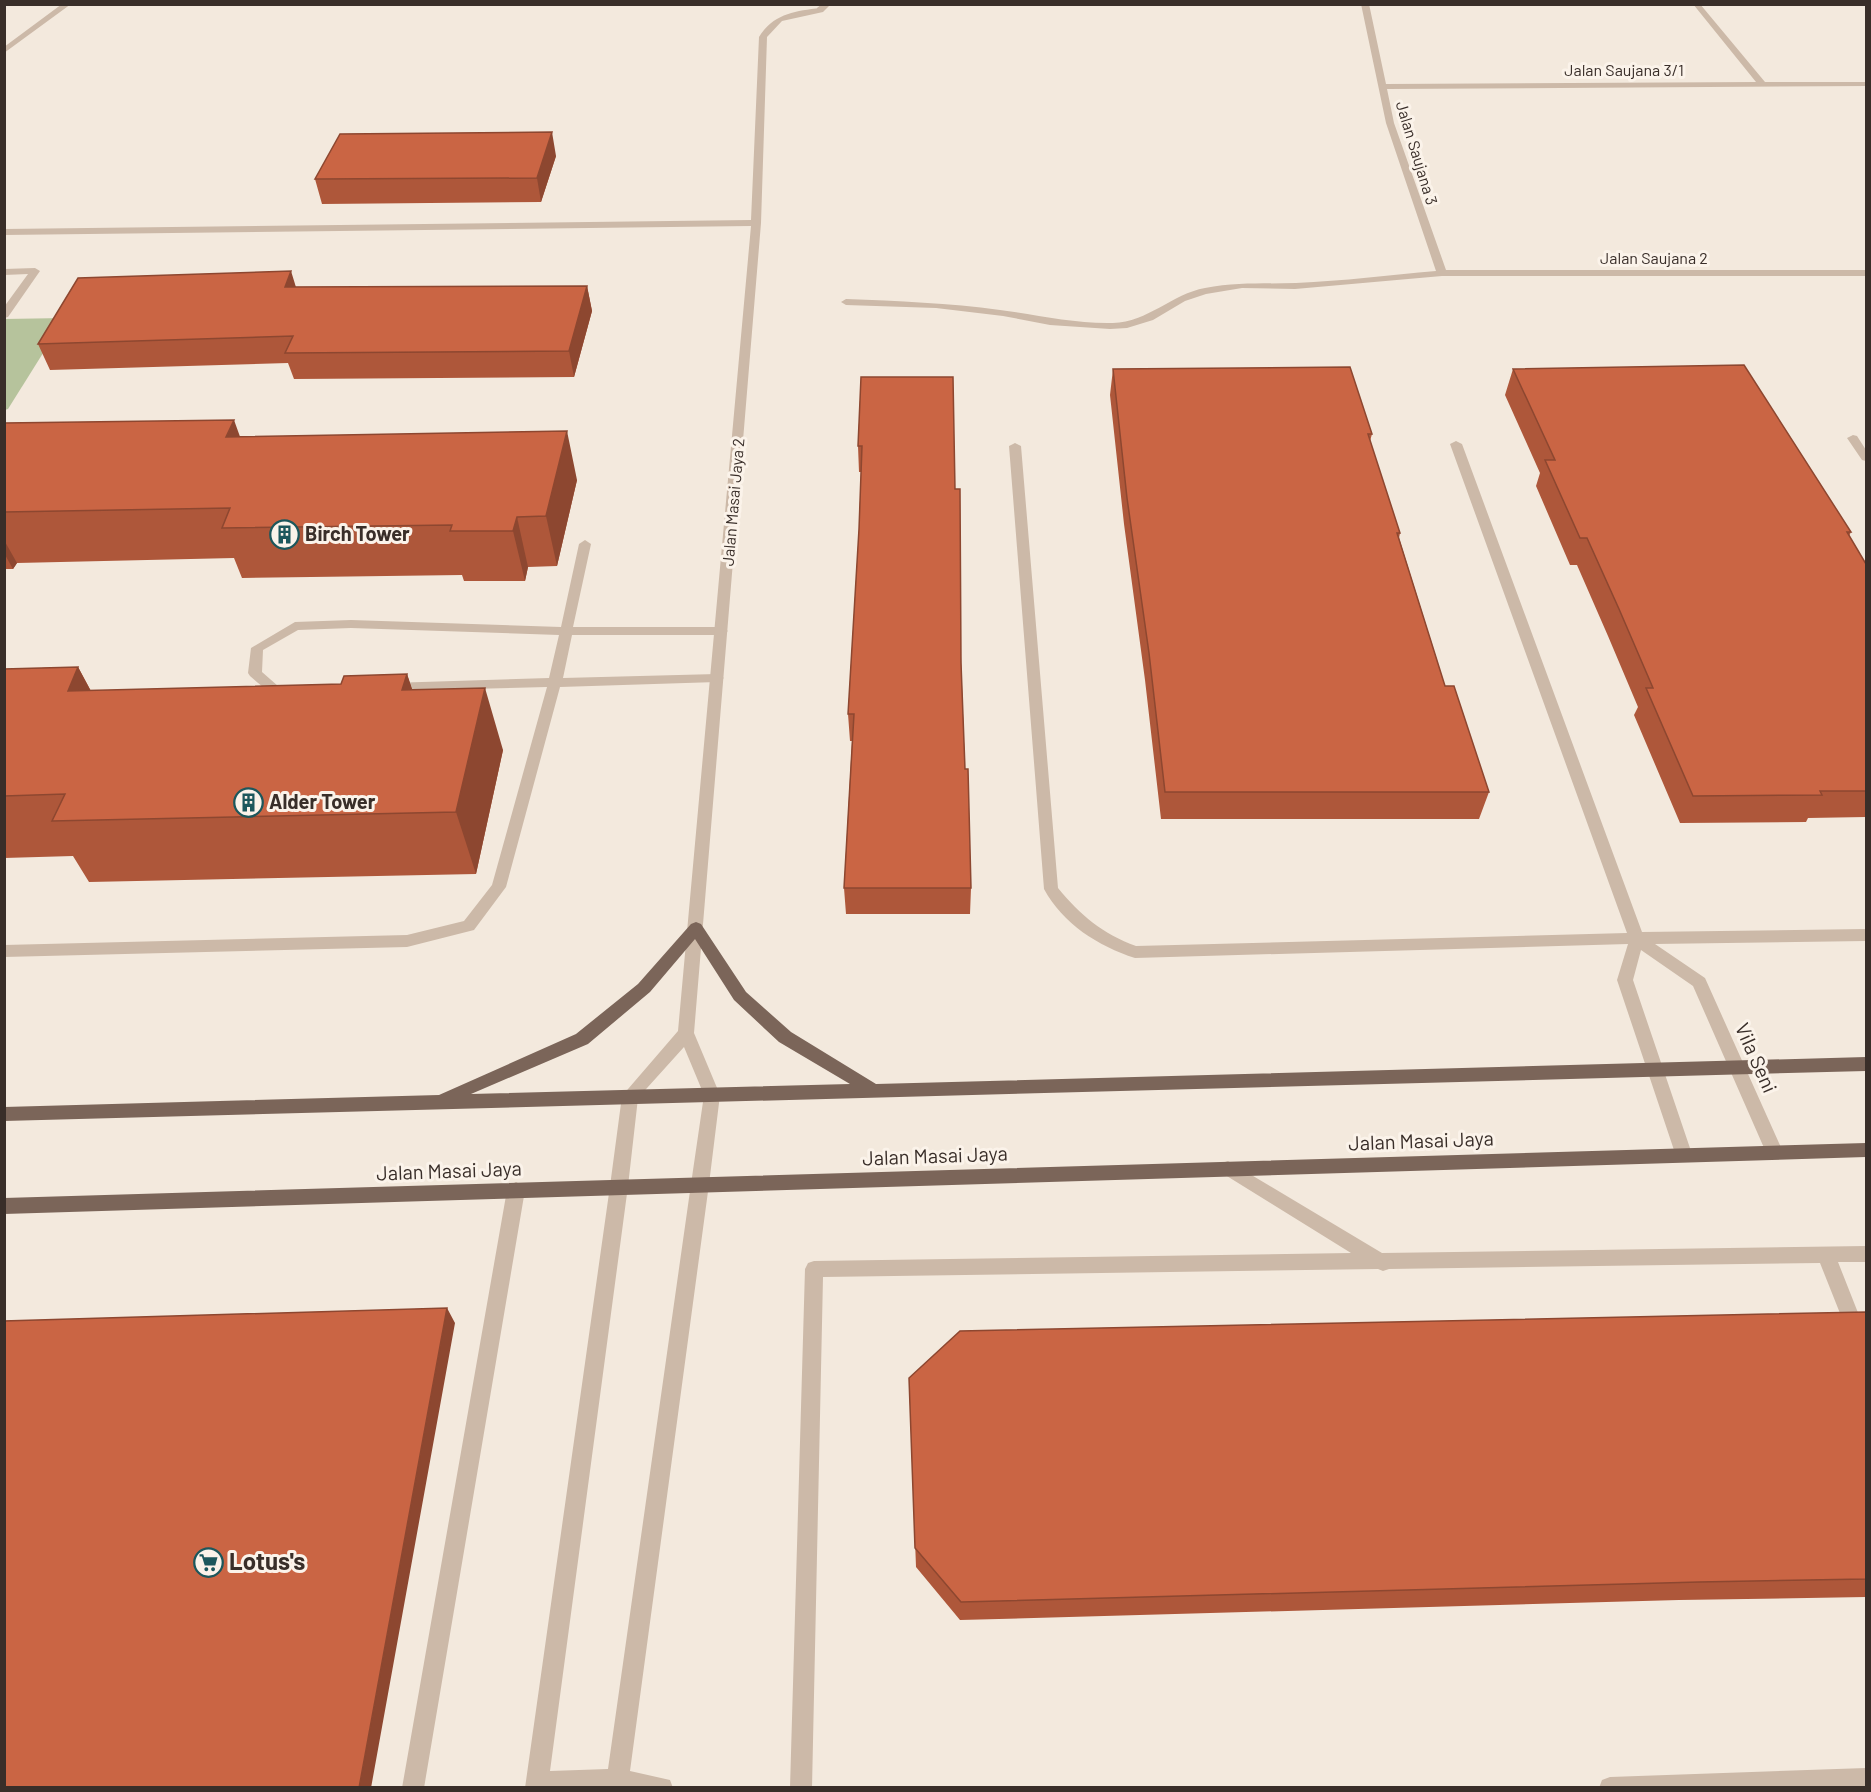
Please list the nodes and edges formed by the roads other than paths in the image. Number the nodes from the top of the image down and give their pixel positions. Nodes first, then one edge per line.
1 (68, 4) edge
2 (828, 4) edge
3 (1365, 4) edge
4 (1696, 4) edge
5 (4, 51) edge
6 (1761, 84) junction
7 (1866, 84) edge
8 (1383, 87) junction
9 (756, 223) junction
10 (4, 232) edge
11 (4, 272) edge
12 (1442, 273) junction
13 (1866, 273) edge
14 (846, 302) dead end
15 (4, 315) edge
16 (1852, 438) dead end
17 (1456, 444) dead end
18 (1015, 446) dead end
19 (1866, 458) edge
20 (585, 544) dead end
21 (567, 631) junction
22 (722, 631) junction
23 (717, 678) junction
24 (555, 682) junction
25 (377, 687) edge
26 (307, 690) edge
27 (696, 928) junction
28 (1866, 935) edge
29 (1638, 939) junction
30 (4, 951) edge
31 (686, 1033) junction
32 (1866, 1064) edge
33 (1736, 1067) junction
34 (1655, 1068) junction
35 (873, 1090) junction
36 (712, 1095) junction
37 (630, 1096) junction
38 (438, 1102) junction
39 (4, 1114) edge
40 (1866, 1150) edge
41 (1774, 1152) junction
42 (1683, 1154) junction
43 (1228, 1168) junction
44 (700, 1184) junction
45 (619, 1186) junction
46 (516, 1190) junction
47 (4, 1206) edge
48 (1866, 1254) edge
49 (1826, 1255) junction
50 (1383, 1263) junction
51 (1866, 1355) edge
52 (1866, 1779) edge
53 (618, 1780) junction
54 (536, 1785) edge
55 (413, 1788) edge
56 (662, 1788) edge
57 (801, 1788) edge
58 (1610, 1788) edge

1 - 5 street
2 - 9 street, Jalan Masai Jaya 2
3 - 8 street, Jalan Saujana 3
4 - 6 street
6 - 7 street, Jalan Saujana 3/1
6 - 8 street, Jalan Saujana 3/1
8 - 12 street, Jalan Saujana 3
9 - 10 street
9 - 22 street, Jalan Masai Jaya 2
11 - 15 street
12 - 13 street, Jalan Saujana 2
12 - 14 street, Jalan Saujana 2
16 - 19 street
17 - 29 street
18 - 29 street
20 - 21 street
21 - 22 street
21 - 24 street
21 - 26 street
22 - 23 street, Jalan Masai Jaya 2
23 - 24 street
23 - 27 street, Jalan Masai Jaya 2
24 - 25 street
24 - 30 street
27 - 31 street, Jalan Masai Jaya 2
27 - 35 main road
27 - 38 main road
28 - 29 street
29 - 33 street, Vila Seni
29 - 34 street
31 - 36 street, Jalan Masai Jaya 2
31 - 37 street
32 - 33 main road
33 - 34 main road
33 - 41 street, Vila Seni
34 - 35 main road
34 - 42 street
35 - 36 main road
36 - 37 main road
36 - 44 street
37 - 38 main road
37 - 45 street
38 - 39 main road
40 - 41 main road, Jalan Masai Jaya
41 - 42 main road, Jalan Masai Jaya
42 - 43 main road, Jalan Masai Jaya
43 - 44 main road, Jalan Masai Jaya
43 - 50 street
44 - 45 main road, Jalan Masai Jaya
44 - 53 street
45 - 46 main road, Jalan Masai Jaya
45 - 54 street
46 - 47 main road, Jalan Masai Jaya
46 - 55 street
48 - 49 street
49 - 50 street
49 - 51 street
50 - 57 street
52 - 58 street
53 - 54 street
53 - 56 street

